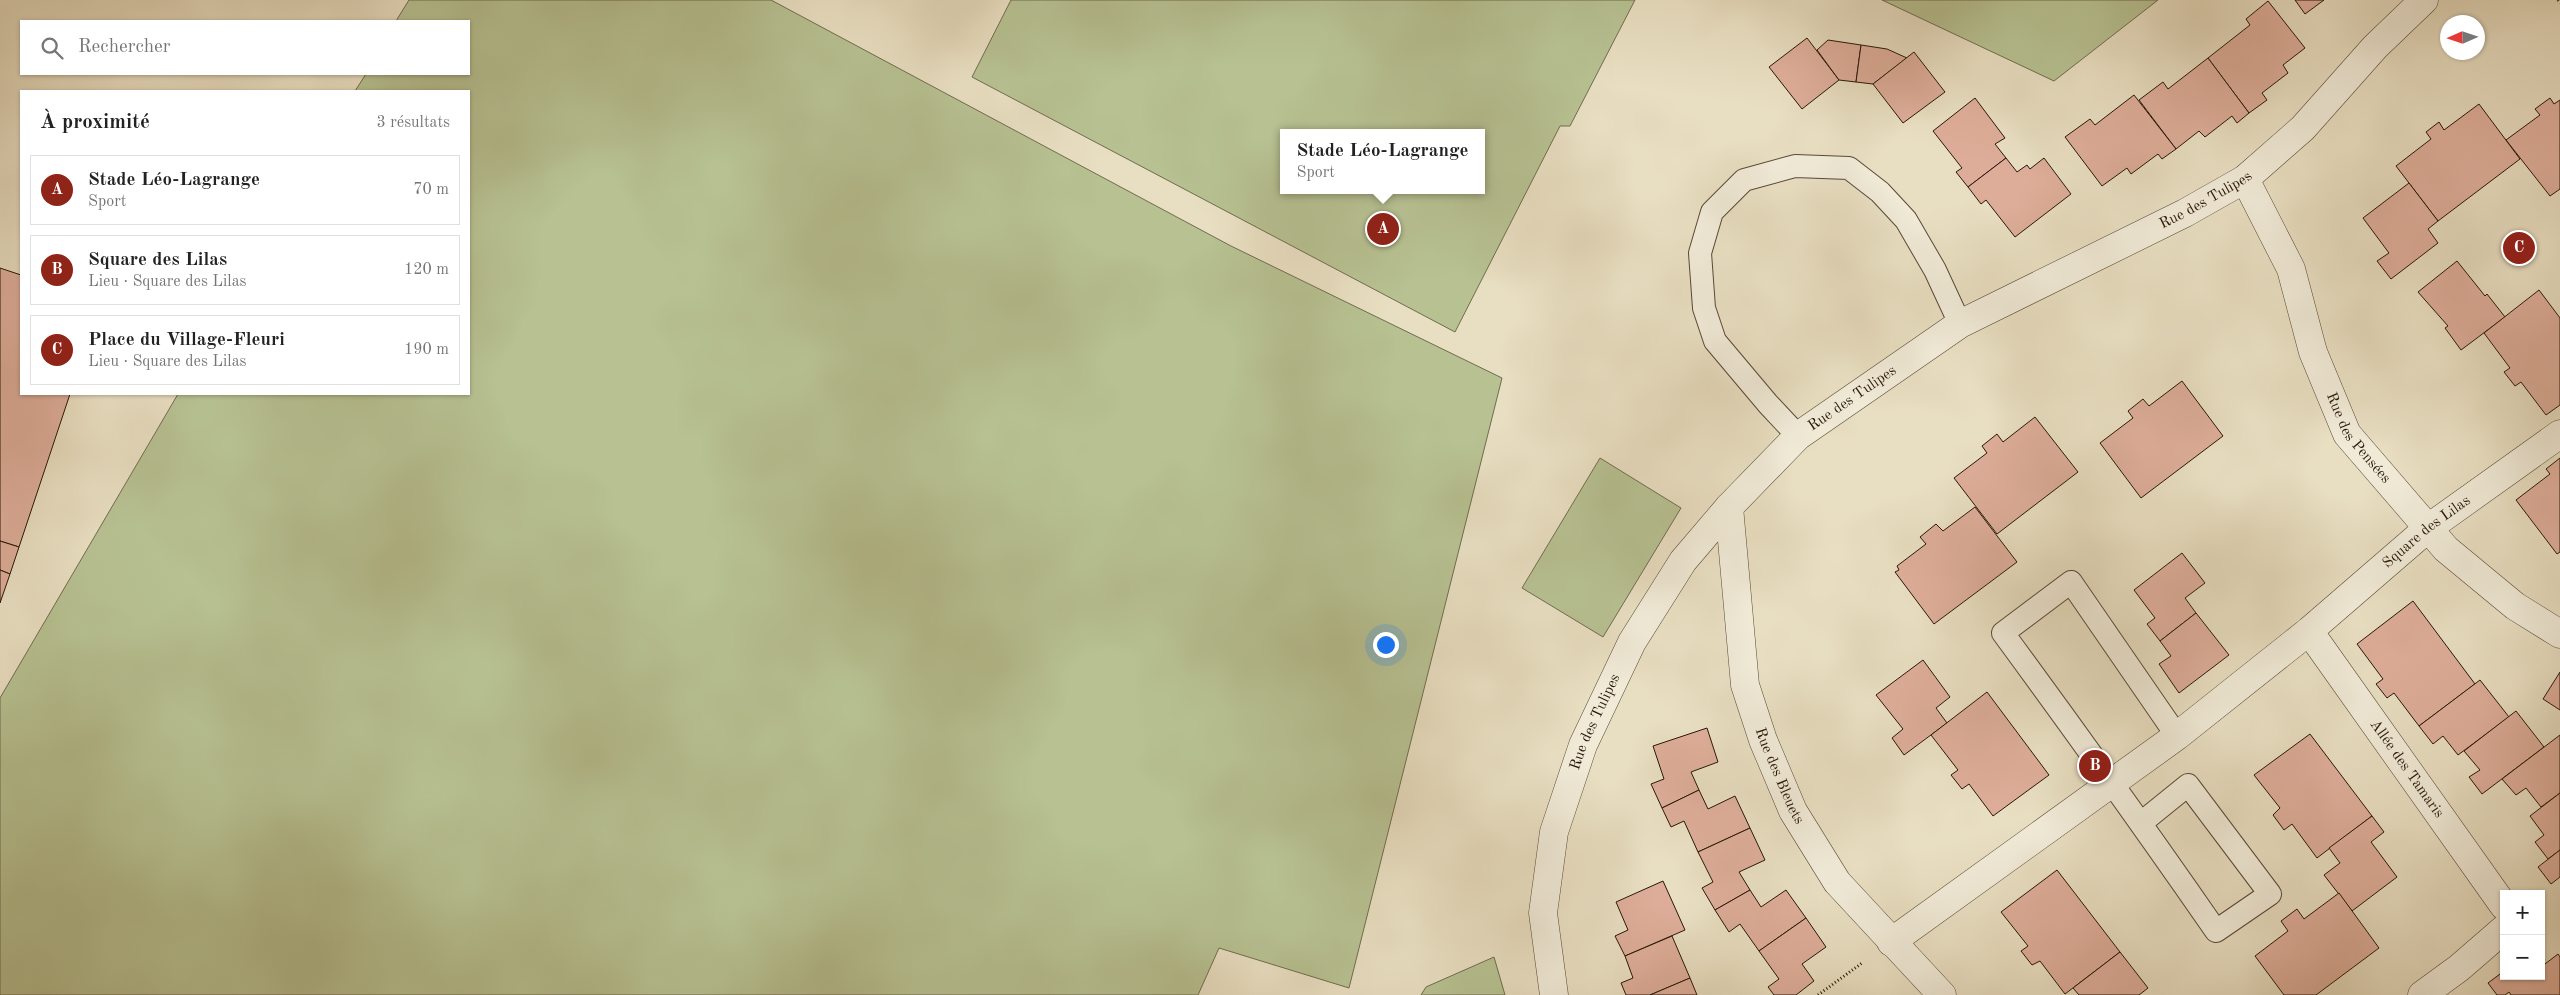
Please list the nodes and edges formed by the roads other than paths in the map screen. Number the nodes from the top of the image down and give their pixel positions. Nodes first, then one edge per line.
1 (2424, 0) edge
2 (2245, 179) junction
3 (1960, 324) junction
4 (2560, 434) edge
5 (1798, 436) junction
6 (1729, 507) junction
7 (2427, 529) junction
8 (2309, 631) junction
9 (2560, 634) edge
10 (2177, 736) junction
11 (2113, 782) junction
12 (2141, 823) junction
13 (2500, 900) edge
14 (2500, 932) edge
15 (1892, 942) junction
16 (1554, 995) edge
17 (1942, 995) edge
18 (2423, 995) edge

1 - 2 street, Rue des Tulipes
2 - 3 street, Rue des Tulipes
2 - 7 street, Rue des Pensées
3 - 5 street, Rue des Tulipes
3 - 5 lane
4 - 7 street, Square des Lilas
5 - 6 street, Rue des Tulipes
6 - 15 street, Rue des Bleuets
6 - 16 street, Rue des Tulipes
7 - 8 street, Square des Lilas
7 - 9 street, Rue des Pensées
8 - 10 street, Square des Lilas
8 - 13 street, Allée des Tamaris
10 - 11 street, Square des Lilas
10 - 11 lane
11 - 12 lane
11 - 15 street, Square des Lilas
12 - 12 lane
14 - 18 street
15 - 17 street, Rue des Bleuets

